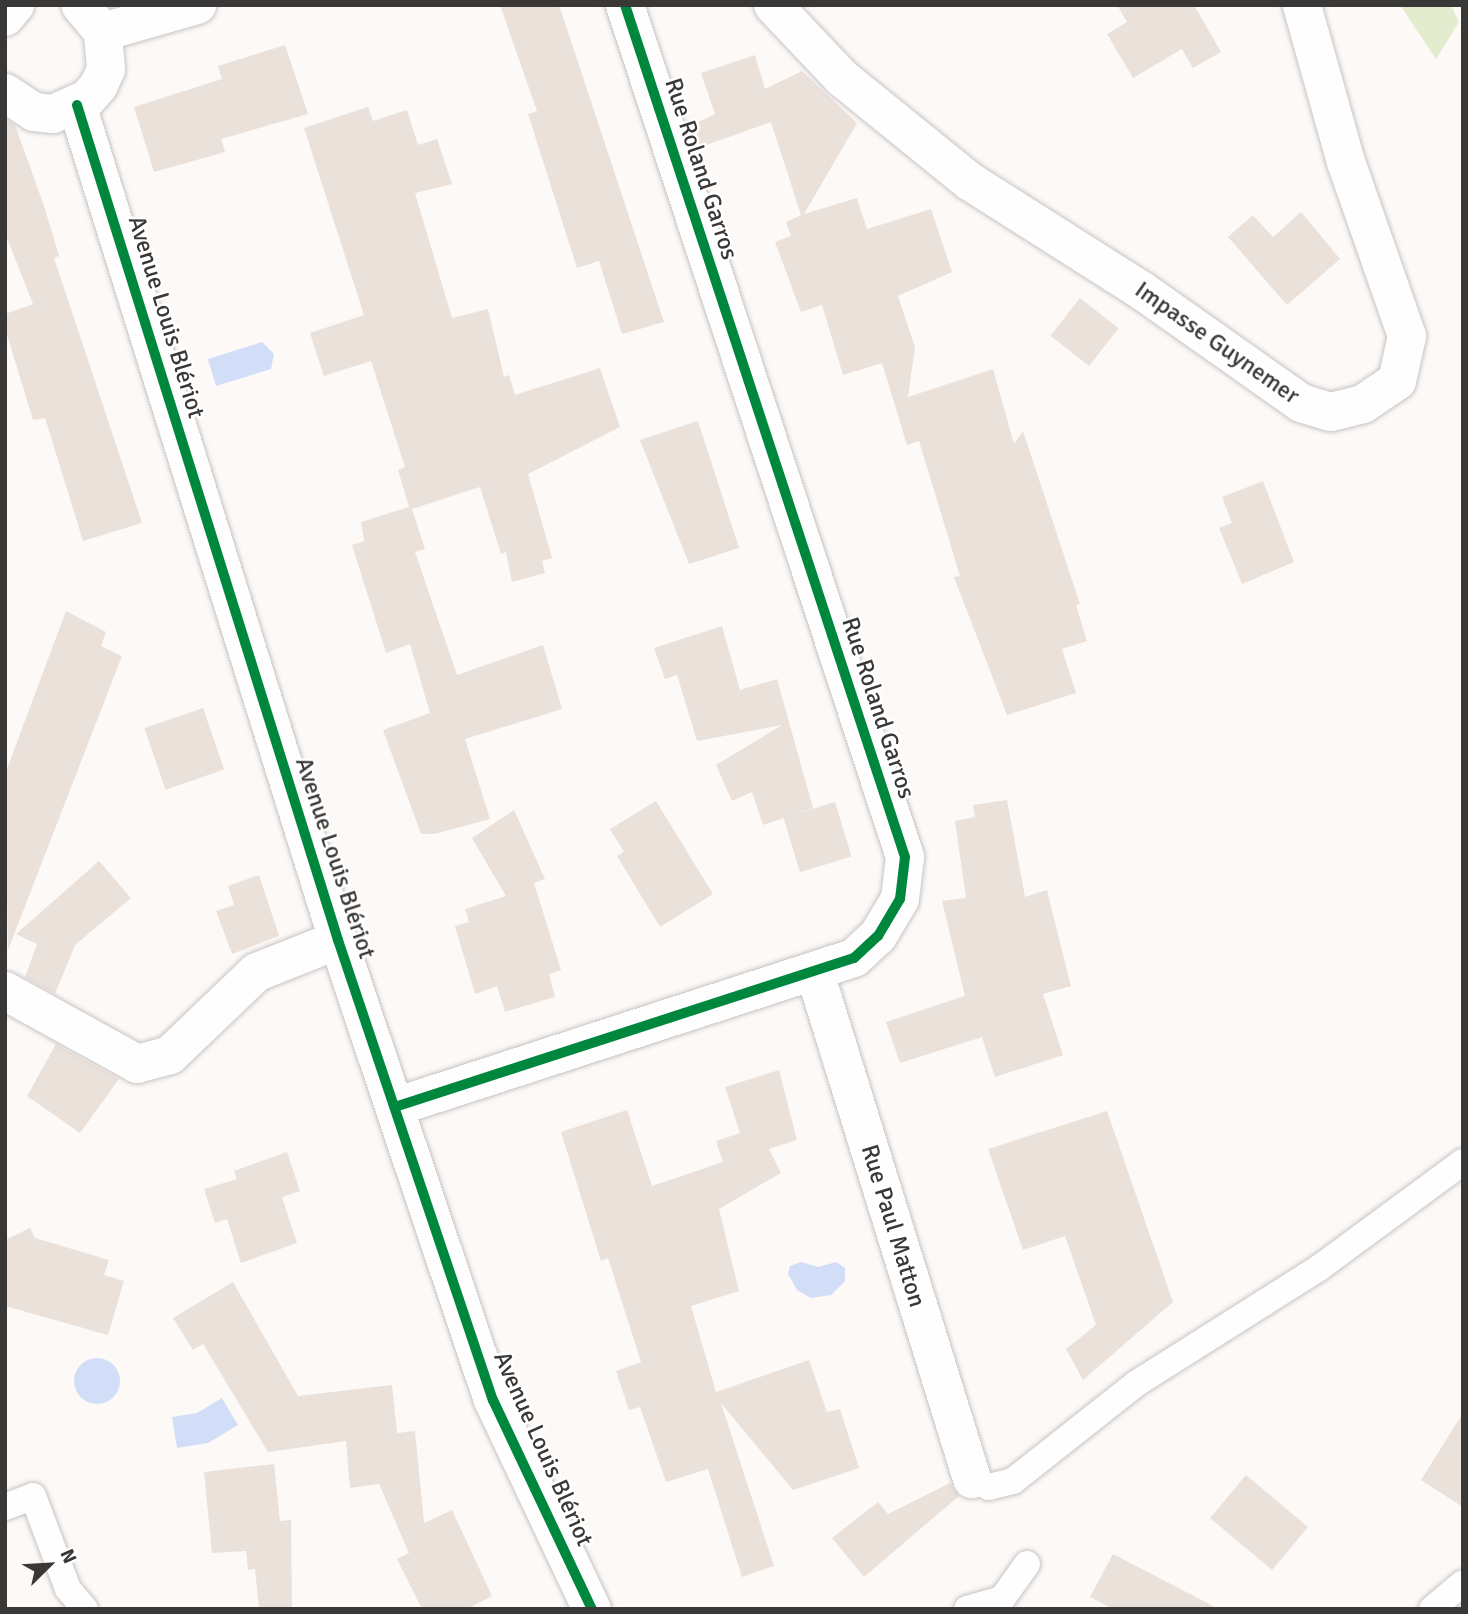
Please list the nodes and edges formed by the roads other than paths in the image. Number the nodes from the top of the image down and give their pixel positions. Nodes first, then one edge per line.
1 (15, 5) edge
2 (197, 5) edge
3 (625, 5) edge
4 (773, 5) edge
5 (1302, 5) edge
6 (5, 17) edge
7 (92, 19) edge
8 (5, 93) edge
9 (77, 105) junction
10 (338, 940) junction
11 (815, 973) junction
12 (5, 991) edge
13 (398, 1106) junction
14 (1463, 1163) edge
15 (972, 1479) joint
16 (5, 1507) edge
17 (1027, 1564) dead end
18 (1463, 1583) edge
19 (85, 1609) edge
20 (592, 1609) edge
21 (967, 1609) edge
22 (1432, 1609) edge

1 - 6 street
2 - 7 street
3 - 11 street, Rue Roland Garros
4 - 5 street, Impasse Guynemer
7 - 9 street
8 - 9 street
9 - 10 street, Avenue Louis Blériot
10 - 12 street
10 - 13 street, Avenue Louis Blériot
11 - 13 street, Rue Roland Garros
11 - 15 street, Rue Paul Matton
13 - 20 street, Avenue Louis Blériot
14 - 15 lane
16 - 19 lane
17 - 21 lane
18 - 22 lane

